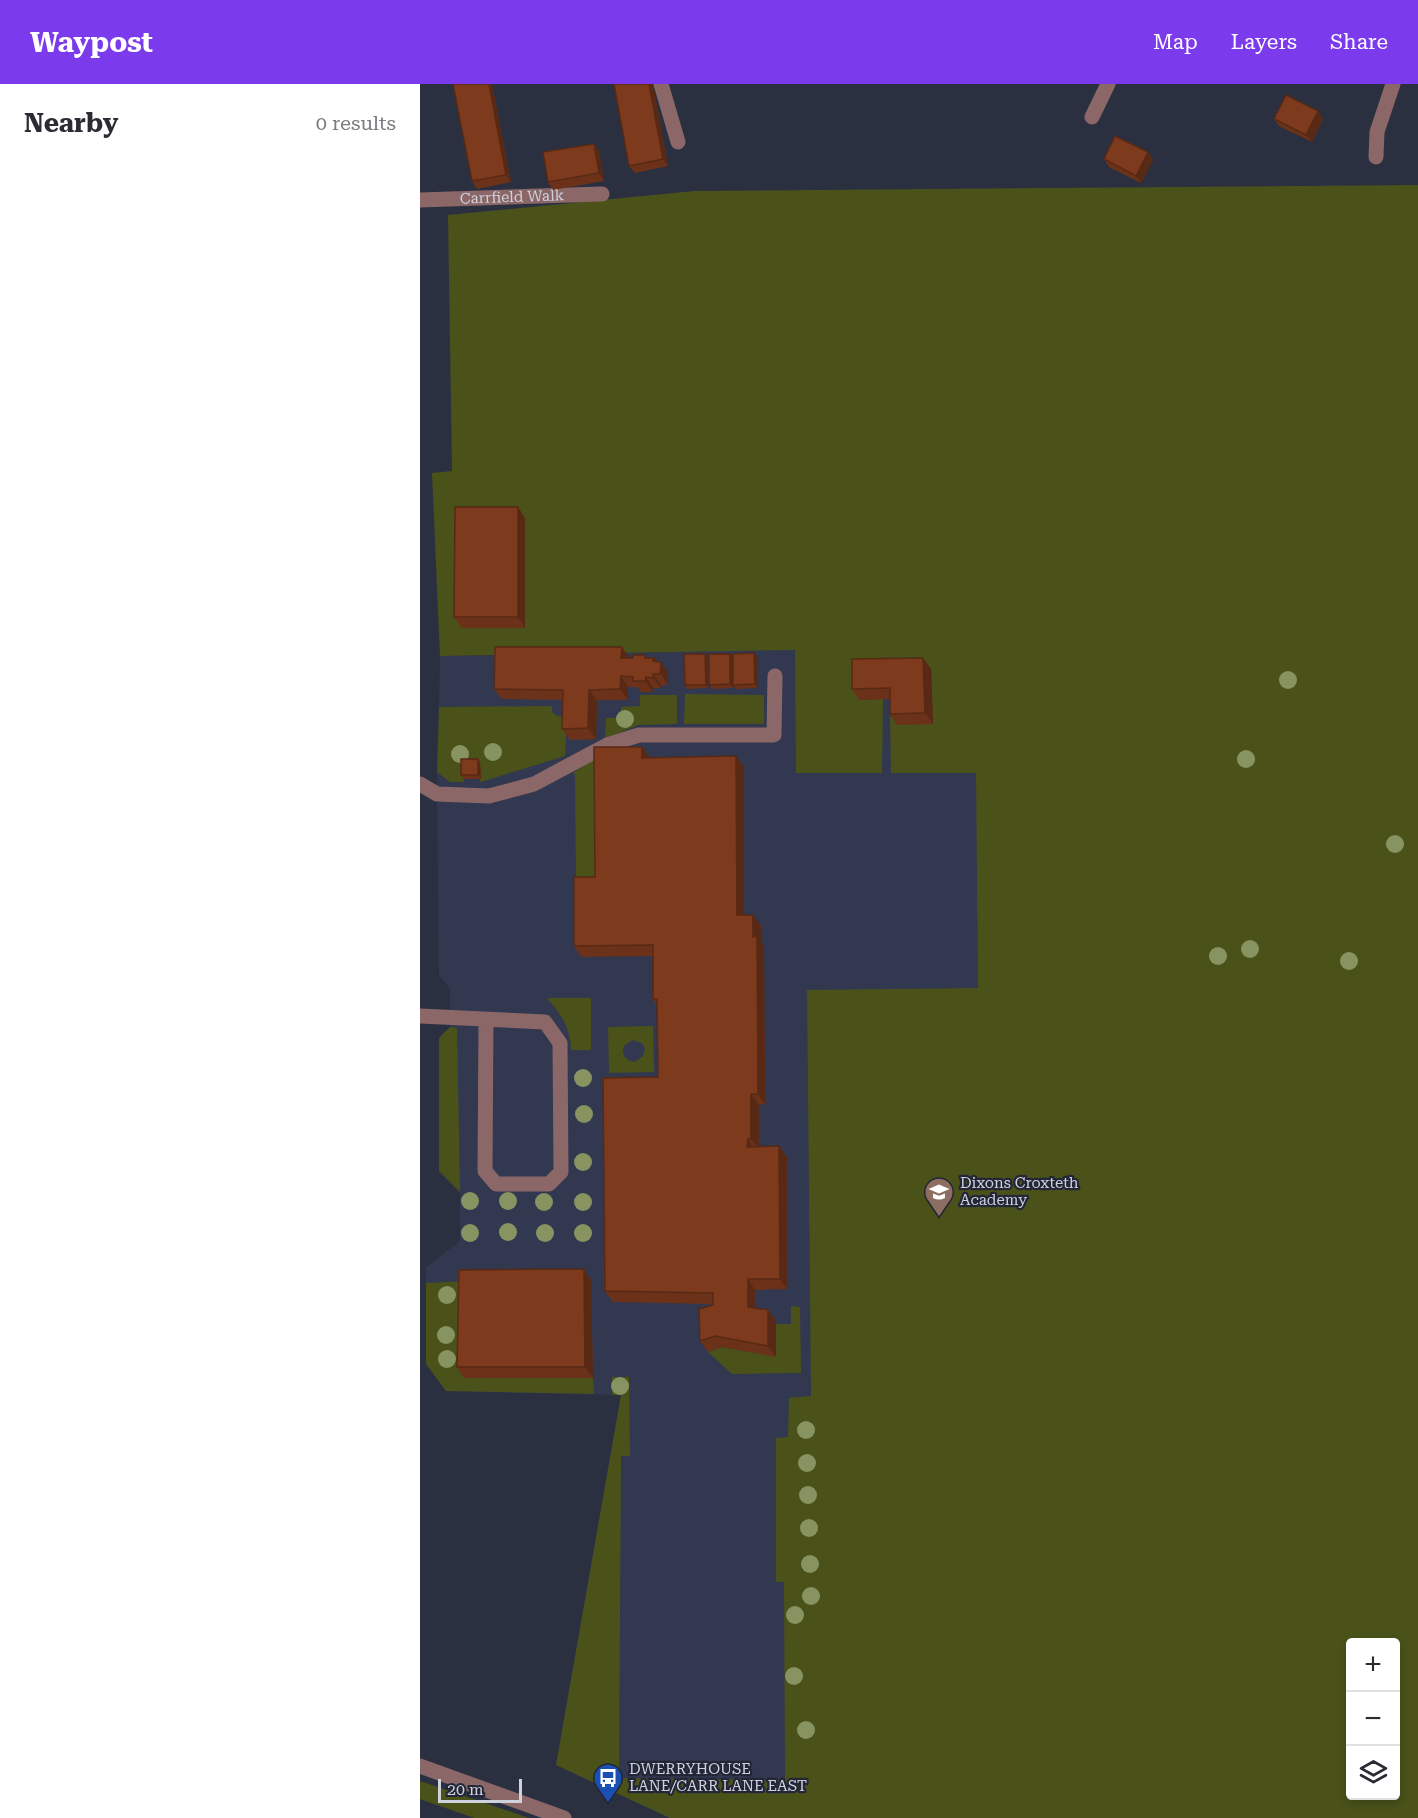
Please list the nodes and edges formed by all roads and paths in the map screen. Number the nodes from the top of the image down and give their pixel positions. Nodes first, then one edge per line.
1 (662, 84) edge
2 (1108, 84) edge
3 (1393, 84) edge
4 (1092, 117) dead end
5 (678, 142) dead end
6 (1376, 158) dead end
7 (602, 194) dead end
8 (420, 200) edge
9 (774, 676) dead end
10 (420, 784) edge
11 (420, 1016) edge
12 (486, 1020) junction
13 (420, 1766) edge
14 (564, 1818) edge

1 - 5 street
2 - 4 street
3 - 6 street
7 - 8 street, Carrfield Walk
9 - 10 street
11 - 12 street
12 - 12 street
13 - 14 street

